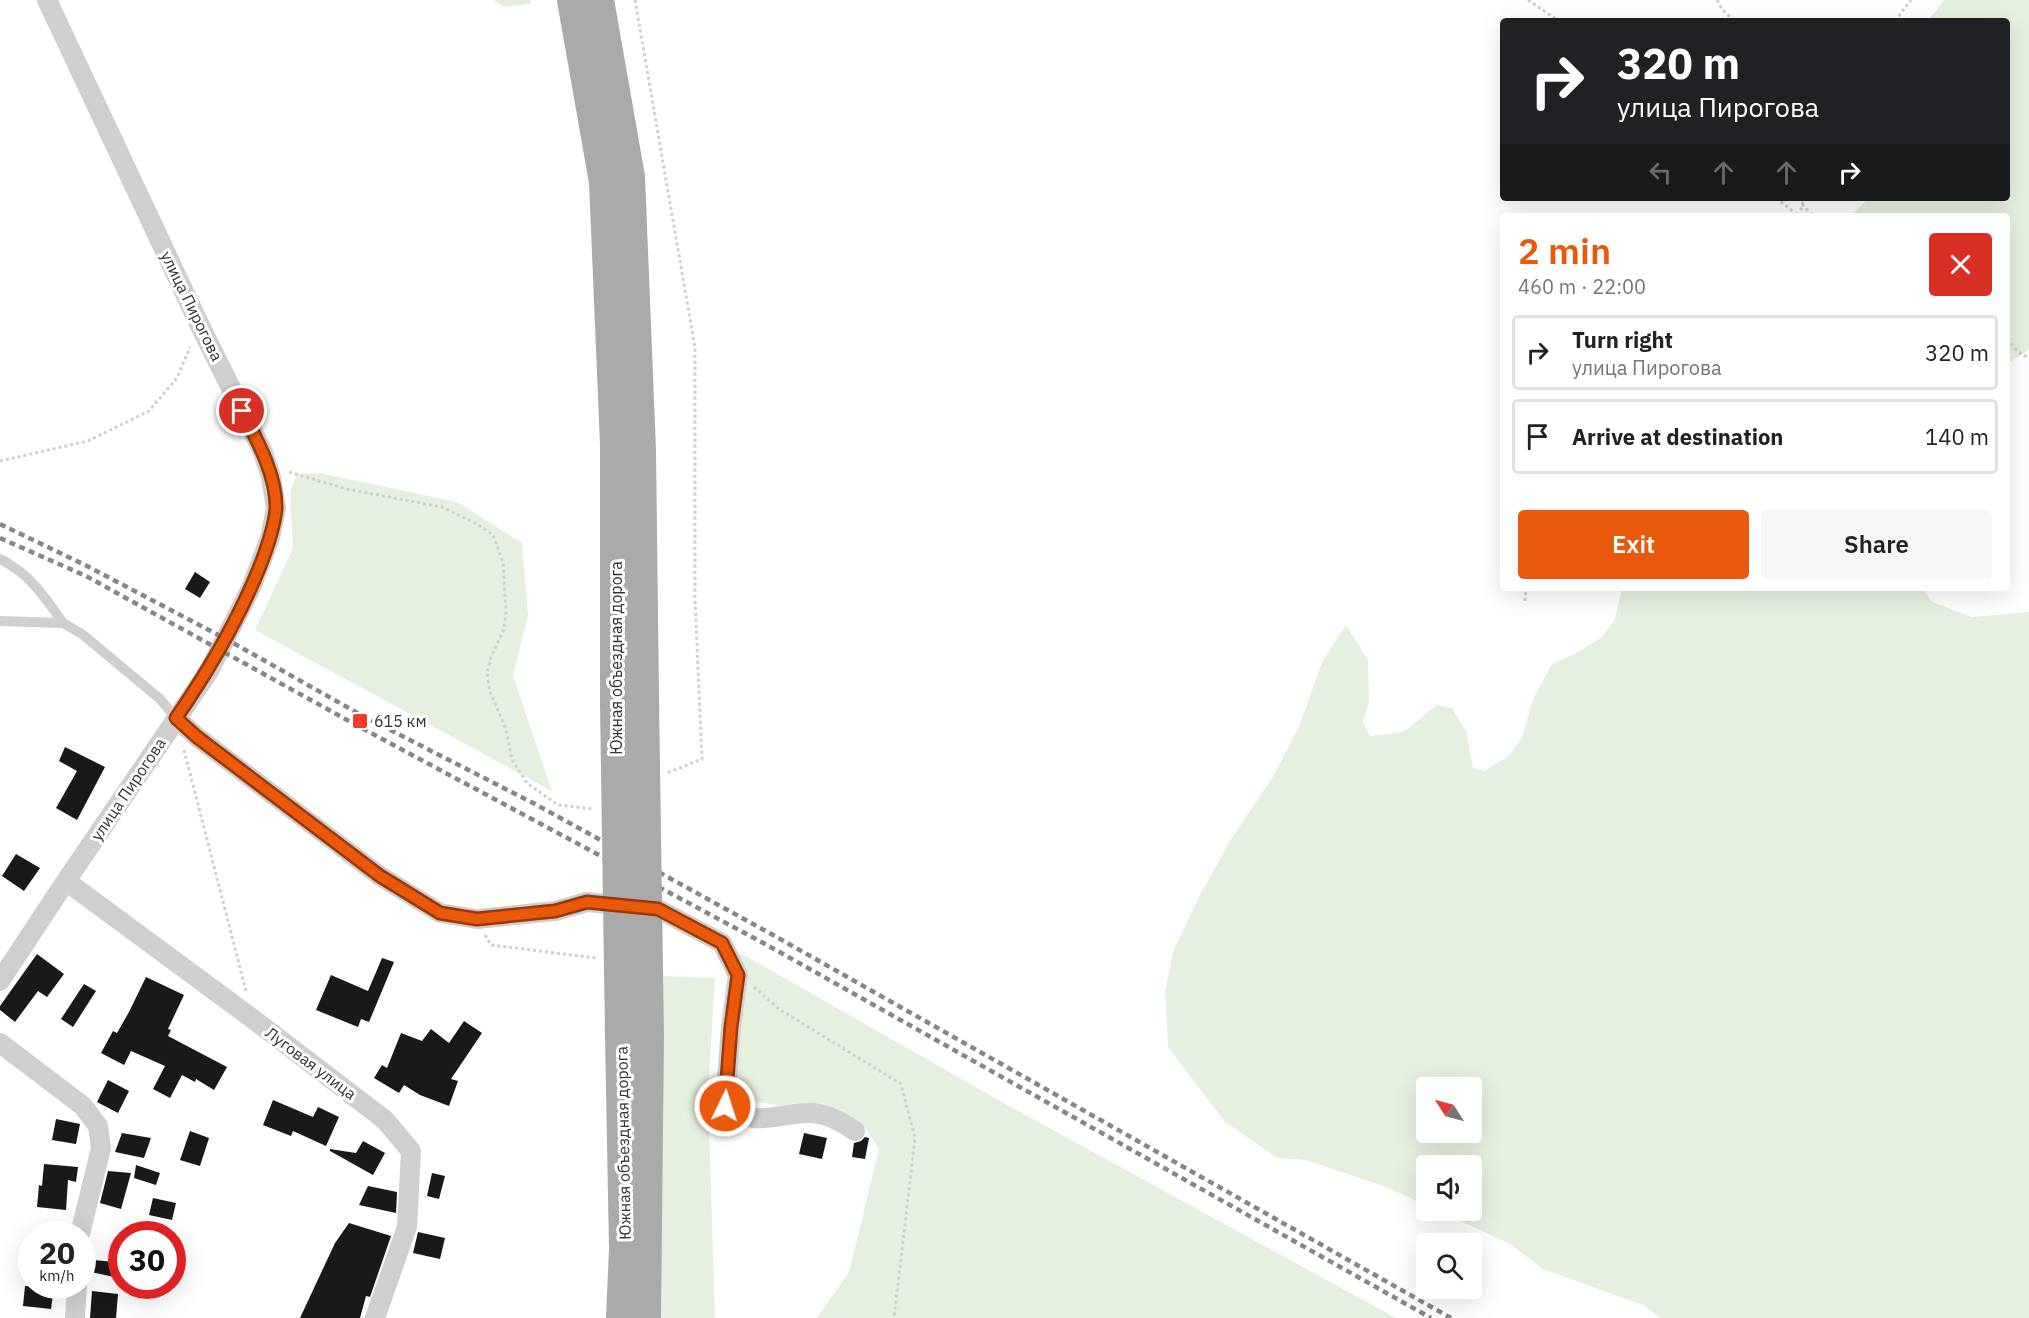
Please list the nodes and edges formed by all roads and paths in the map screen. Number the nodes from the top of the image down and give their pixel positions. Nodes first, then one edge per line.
1 (47, 0) edge
2 (573, 0) edge
3 (598, 0) edge
4 (1528, 0) edge
5 (1717, 0) edge
6 (1911, 0) edge
7 (1555, 18) edge
8 (1731, 18) edge
9 (1897, 18) edge
10 (1780, 201) edge
11 (1803, 201) edge
12 (1802, 204) junction
13 (1795, 213) edge
14 (1800, 213) edge
15 (1810, 213) edge
16 (204, 332) junction
17 (2010, 343) edge
18 (2029, 358) edge
19 (0, 461) edge
20 (0, 559) edge
21 (1526, 591) edge
22 (1525, 600) dead end
23 (0, 621) edge
24 (63, 623) junction
25 (629, 701) junction
26 (176, 718) junction
27 (66, 881) junction
28 (477, 919) junction
29 (596, 958) dead end
30 (0, 981) edge
31 (254, 1019) junction
32 (635, 1036) junction
33 (0, 1043) edge
34 (855, 1131) dead end
35 (83, 1221) edge
36 (76, 1299) edge
37 (75, 1318) edge
38 (375, 1318) edge
39 (622, 1318) edge
40 (645, 1318) edge

1 - 16 street, улица Пирогова
2 - 25 main road, Южная объездная дорога
3 - 25 main road, Южная объездная дорога
4 - 7 path
5 - 8 path
6 - 9 path
10 - 13 path
11 - 12 path
12 - 14 path
12 - 15 path
16 - 19 path
16 - 26 street, улица Пирогова
17 - 18 path
20 - 24 lane
21 - 22 path
23 - 24 lane
24 - 26 lane
25 - 32 main road, Южная объездная дорога, bridge
26 - 27 street, улица Пирогова
26 - 28 street
26 - 31 path
27 - 30 street, улица Пирогова
27 - 31 street, Луговая улица
28 - 29 path
28 - 34 street
31 - 38 street, Луговая улица
32 - 39 main road, Южная объездная дорога
32 - 40 main road, Южная объездная дорога
33 - 35 street
36 - 37 street

